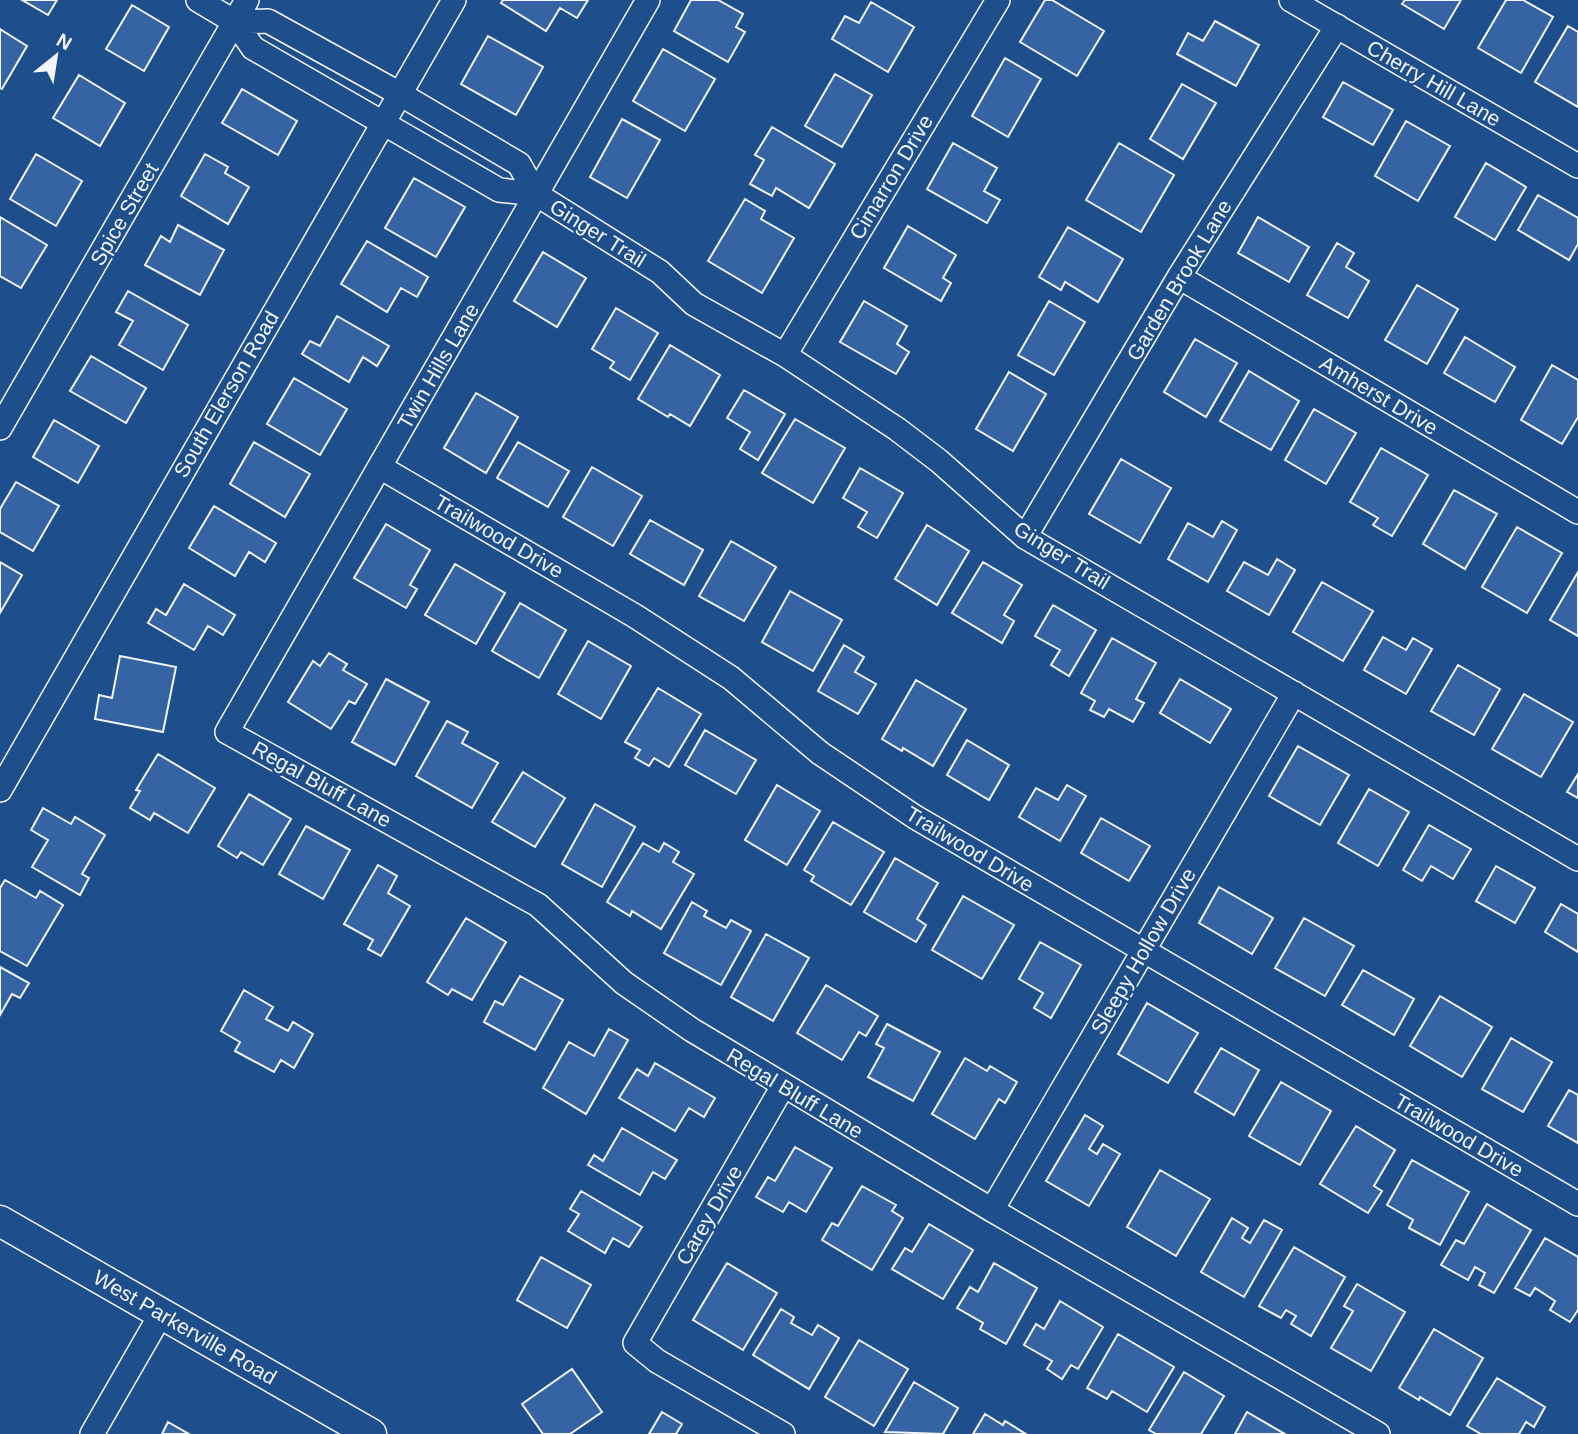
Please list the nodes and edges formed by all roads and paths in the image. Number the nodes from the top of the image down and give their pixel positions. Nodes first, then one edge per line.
1 (198, 0) edge
2 (247, 0) edge
3 (454, 0) edge
4 (648, 0) edge
5 (998, 0) edge
6 (1291, 0) edge
7 (235, 22) junction
8 (1337, 26) junction
9 (400, 94) junction
10 (383, 123) junction
11 (1578, 166) edge
12 (536, 194) junction
13 (1179, 277) junction
14 (785, 355) junction
15 (0, 428) edge
16 (380, 467) junction
17 (1578, 512) edge
18 (1025, 537) junction
19 (1294, 693) junction
20 (228, 732) joint
21 (0, 790) edge
22 (1578, 859) edge
23 (1143, 951) junction
24 (783, 1086) junction
25 (1578, 1204) edge
26 (992, 1210) junction
27 (0, 1221) edge
28 (161, 1314) junction
29 (92, 1434) edge
30 (371, 1434) edge
31 (783, 1434) edge
32 (1378, 1434) edge

1 - 7 street, Ginger Trail
2 - 7 street, Spice Street
3 - 9 street, South Elerson Road
4 - 12 street, Twin Hills Lane
5 - 14 street, Cimarron Drive
6 - 8 street, Cherry Hill Lane
7 - 9 street, Ginger Trail
7 - 10 street, Ginger Trail
7 - 15 street, Spice Street
8 - 11 street, Cherry Hill Lane
8 - 13 street, Garden Brook Lane
9 - 10 street, South Elerson Road
9 - 12 street, Ginger Trail
10 - 12 street, Ginger Trail
10 - 21 street, South Elerson Road
12 - 14 street, Ginger Trail
12 - 16 street, Twin Hills Lane
13 - 17 street, Amherst Drive
13 - 18 street, Garden Brook Lane
14 - 18 street, Ginger Trail
16 - 20 street, Twin Hills Lane
16 - 23 street, Trailwood Drive
18 - 19 street, Ginger Trail
19 - 22 street, Ginger Trail
19 - 23 street, Sleepy Hollow Drive
20 - 24 street, Regal Bluff Lane
23 - 25 street, Trailwood Drive
23 - 26 street, Sleepy Hollow Drive
24 - 26 street, Regal Bluff Lane
24 - 31 street, Carey Drive
26 - 32 street, Regal Bluff Lane
27 - 28 main road, West Parkerville Road
28 - 29 street
28 - 30 main road, West Parkerville Road

